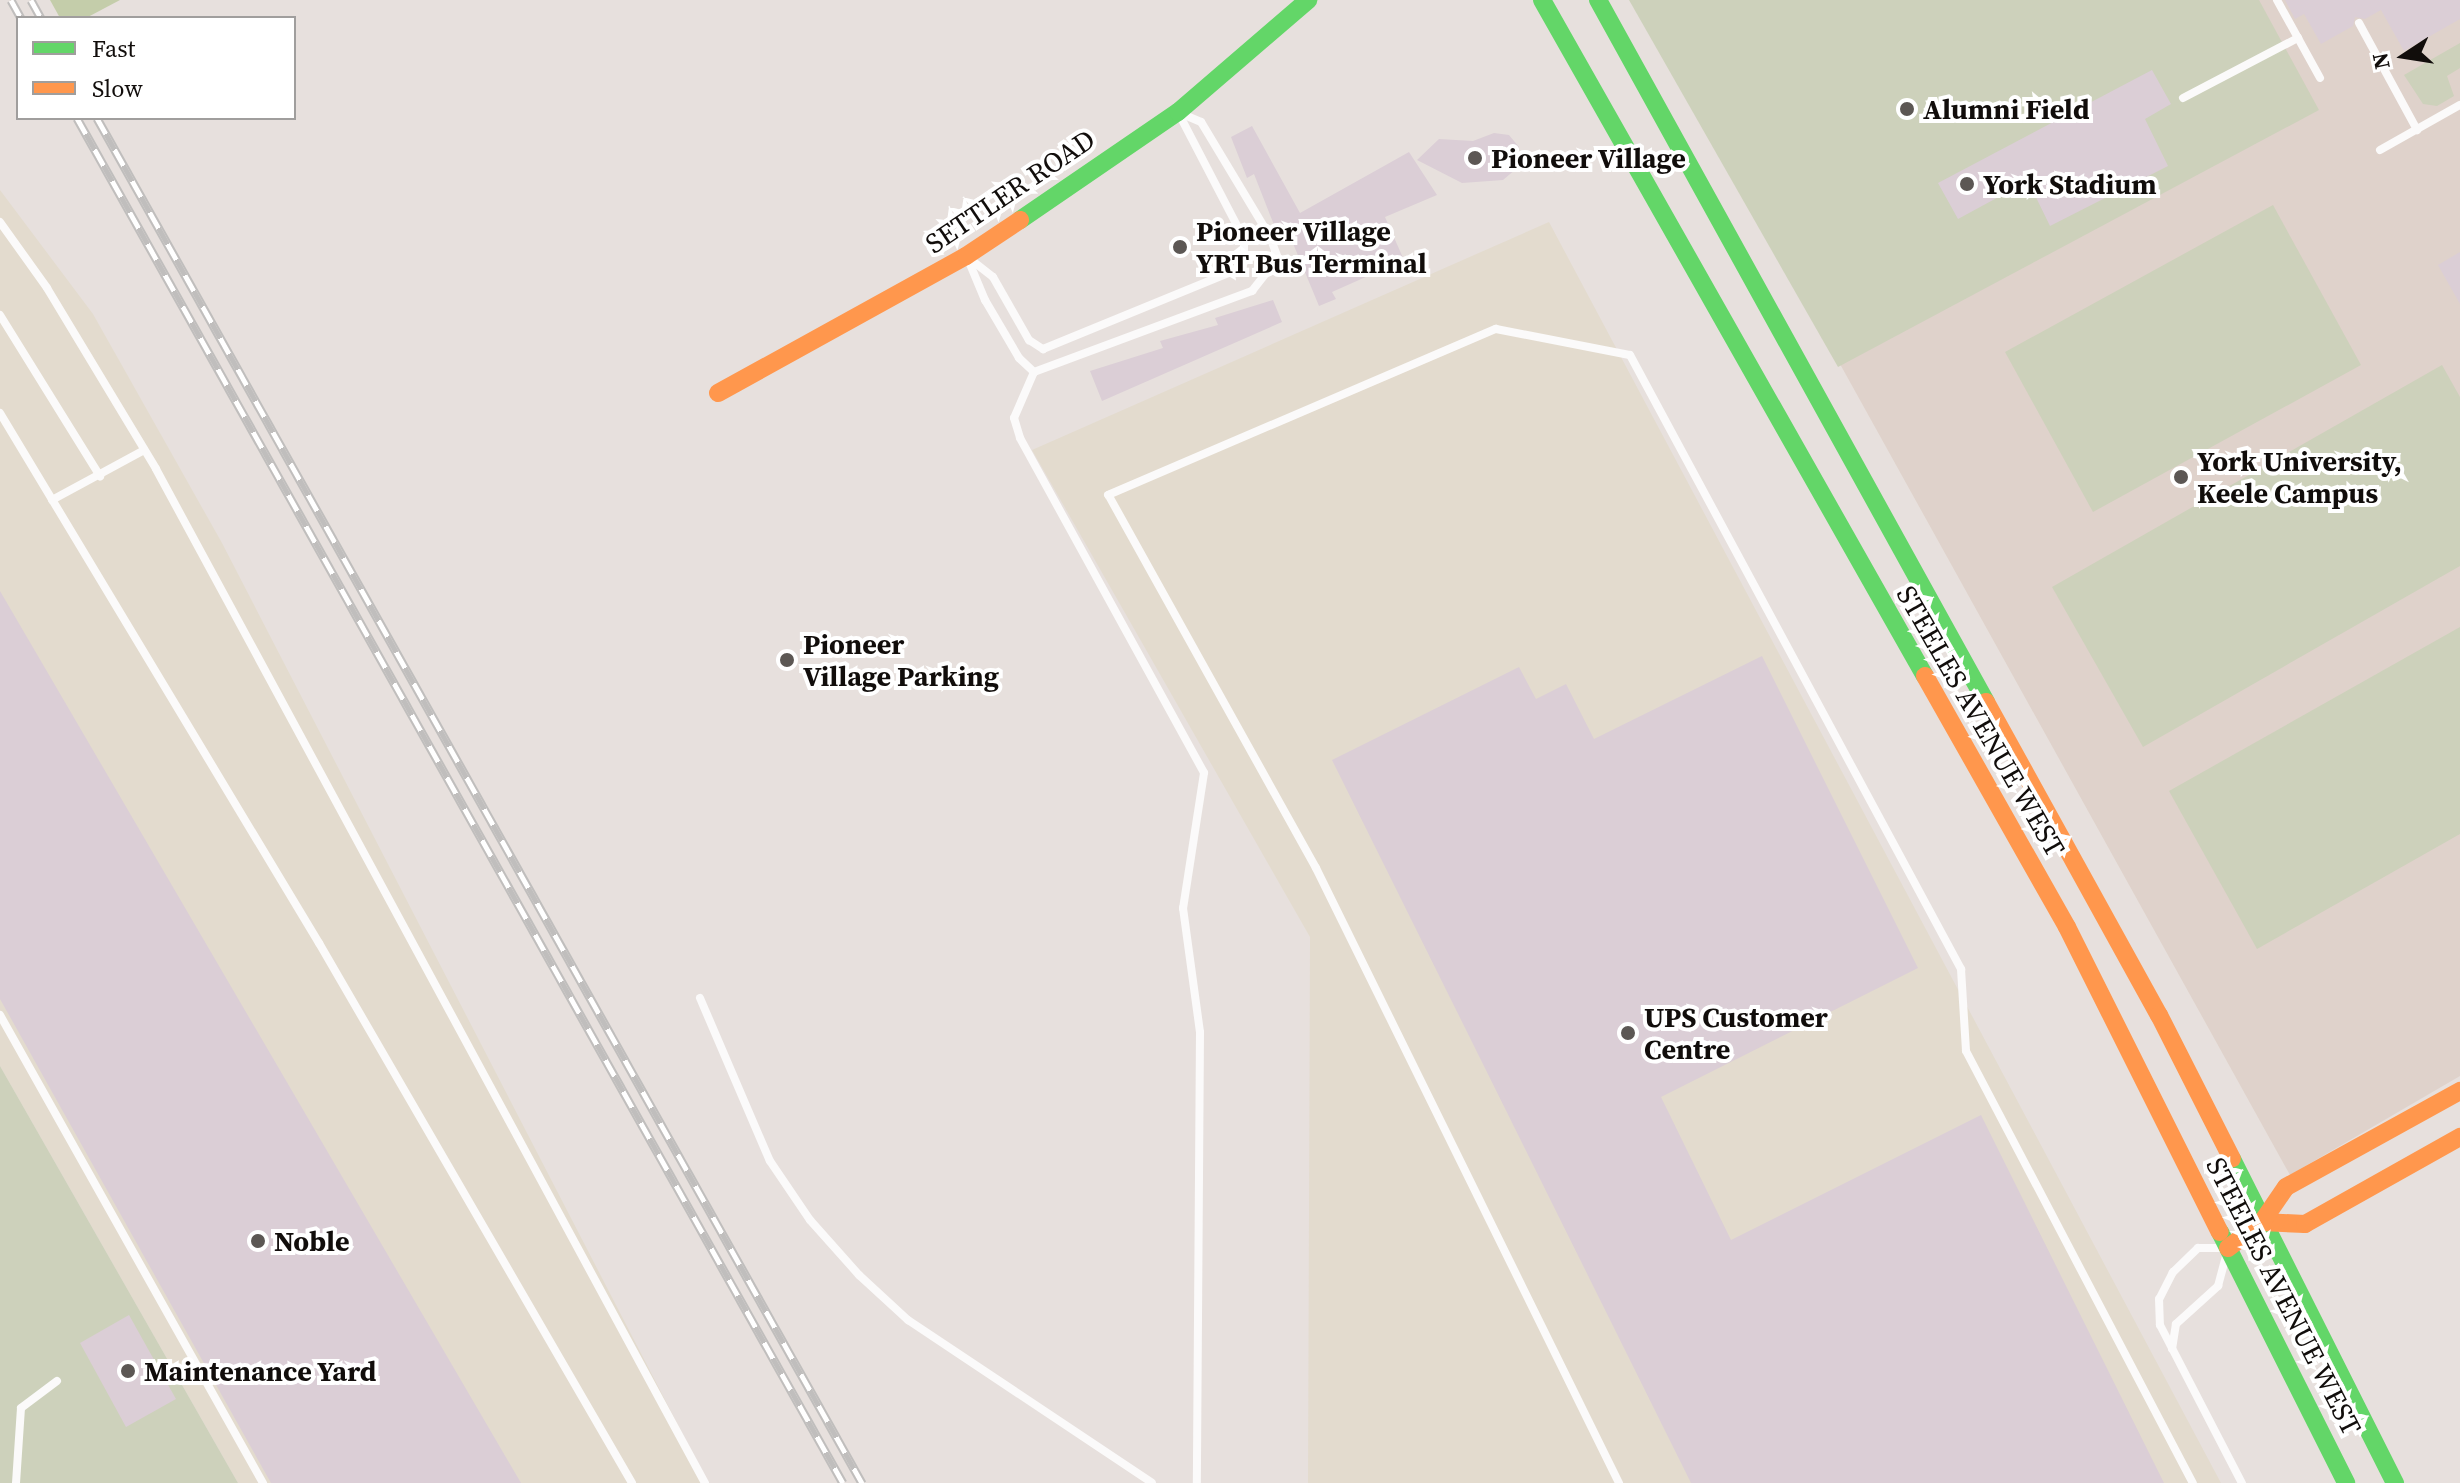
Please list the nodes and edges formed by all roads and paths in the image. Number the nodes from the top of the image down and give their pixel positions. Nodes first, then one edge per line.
1 (1308, 0) edge
2 (1542, 0) edge
3 (1598, 0) edge
4 (2277, 0) edge
5 (2359, 23) dead end
6 (2298, 38) junction
7 (2320, 78) dead end
8 (2183, 98) dead end
9 (2460, 105) edge
10 (1178, 112) junction
11 (2417, 130) junction
12 (2380, 150) dead end
13 (0, 222) edge
14 (966, 256) junction
15 (0, 315) edge
16 (1034, 372) junction
17 (718, 393) dead end
18 (0, 413) edge
19 (144, 450) junction
20 (100, 476) junction
21 (52, 500) junction
22 (700, 998) dead end
23 (0, 1015) edge
24 (2460, 1091) edge
25 (2460, 1137) edge
26 (2262, 1222) junction
27 (2228, 1248) junction
28 (2172, 1349) junction
29 (57, 1381) dead end
30 (2238, 1482) edge
31 (16, 1483) edge
32 (263, 1483) edge
33 (632, 1483) edge
34 (705, 1483) edge
35 (1152, 1483) edge
36 (1197, 1483) edge
37 (1619, 1483) edge
38 (2193, 1483) edge
39 (2346, 1483) edge
40 (2395, 1483) edge

1 - 10 main road, SETTLER ROAD
2 - 27 main road, STEELES AVENUE WEST
3 - 26 main road, STEELES AVENUE WEST
4 - 6 lane
5 - 11 lane
6 - 7 lane
6 - 8 lane
9 - 11 lane
10 - 14 main road, SETTLER ROAD
10 - 14 lane
10 - 16 lane
11 - 12 lane
13 - 19 lane
14 - 16 lane
14 - 17 main road, SETTLER ROAD
15 - 20 lane
16 - 36 lane
18 - 21 lane
19 - 20 lane
19 - 34 lane
20 - 21 lane
21 - 33 lane
22 - 35 lane
23 - 32 lane
24 - 26 main road
25 - 26 main road
26 - 27 main road
26 - 40 main road, STEELES AVENUE WEST
27 - 28 lane
27 - 28 lane
27 - 39 main road, STEELES AVENUE WEST
28 - 30 lane
29 - 31 lane
37 - 38 lane

